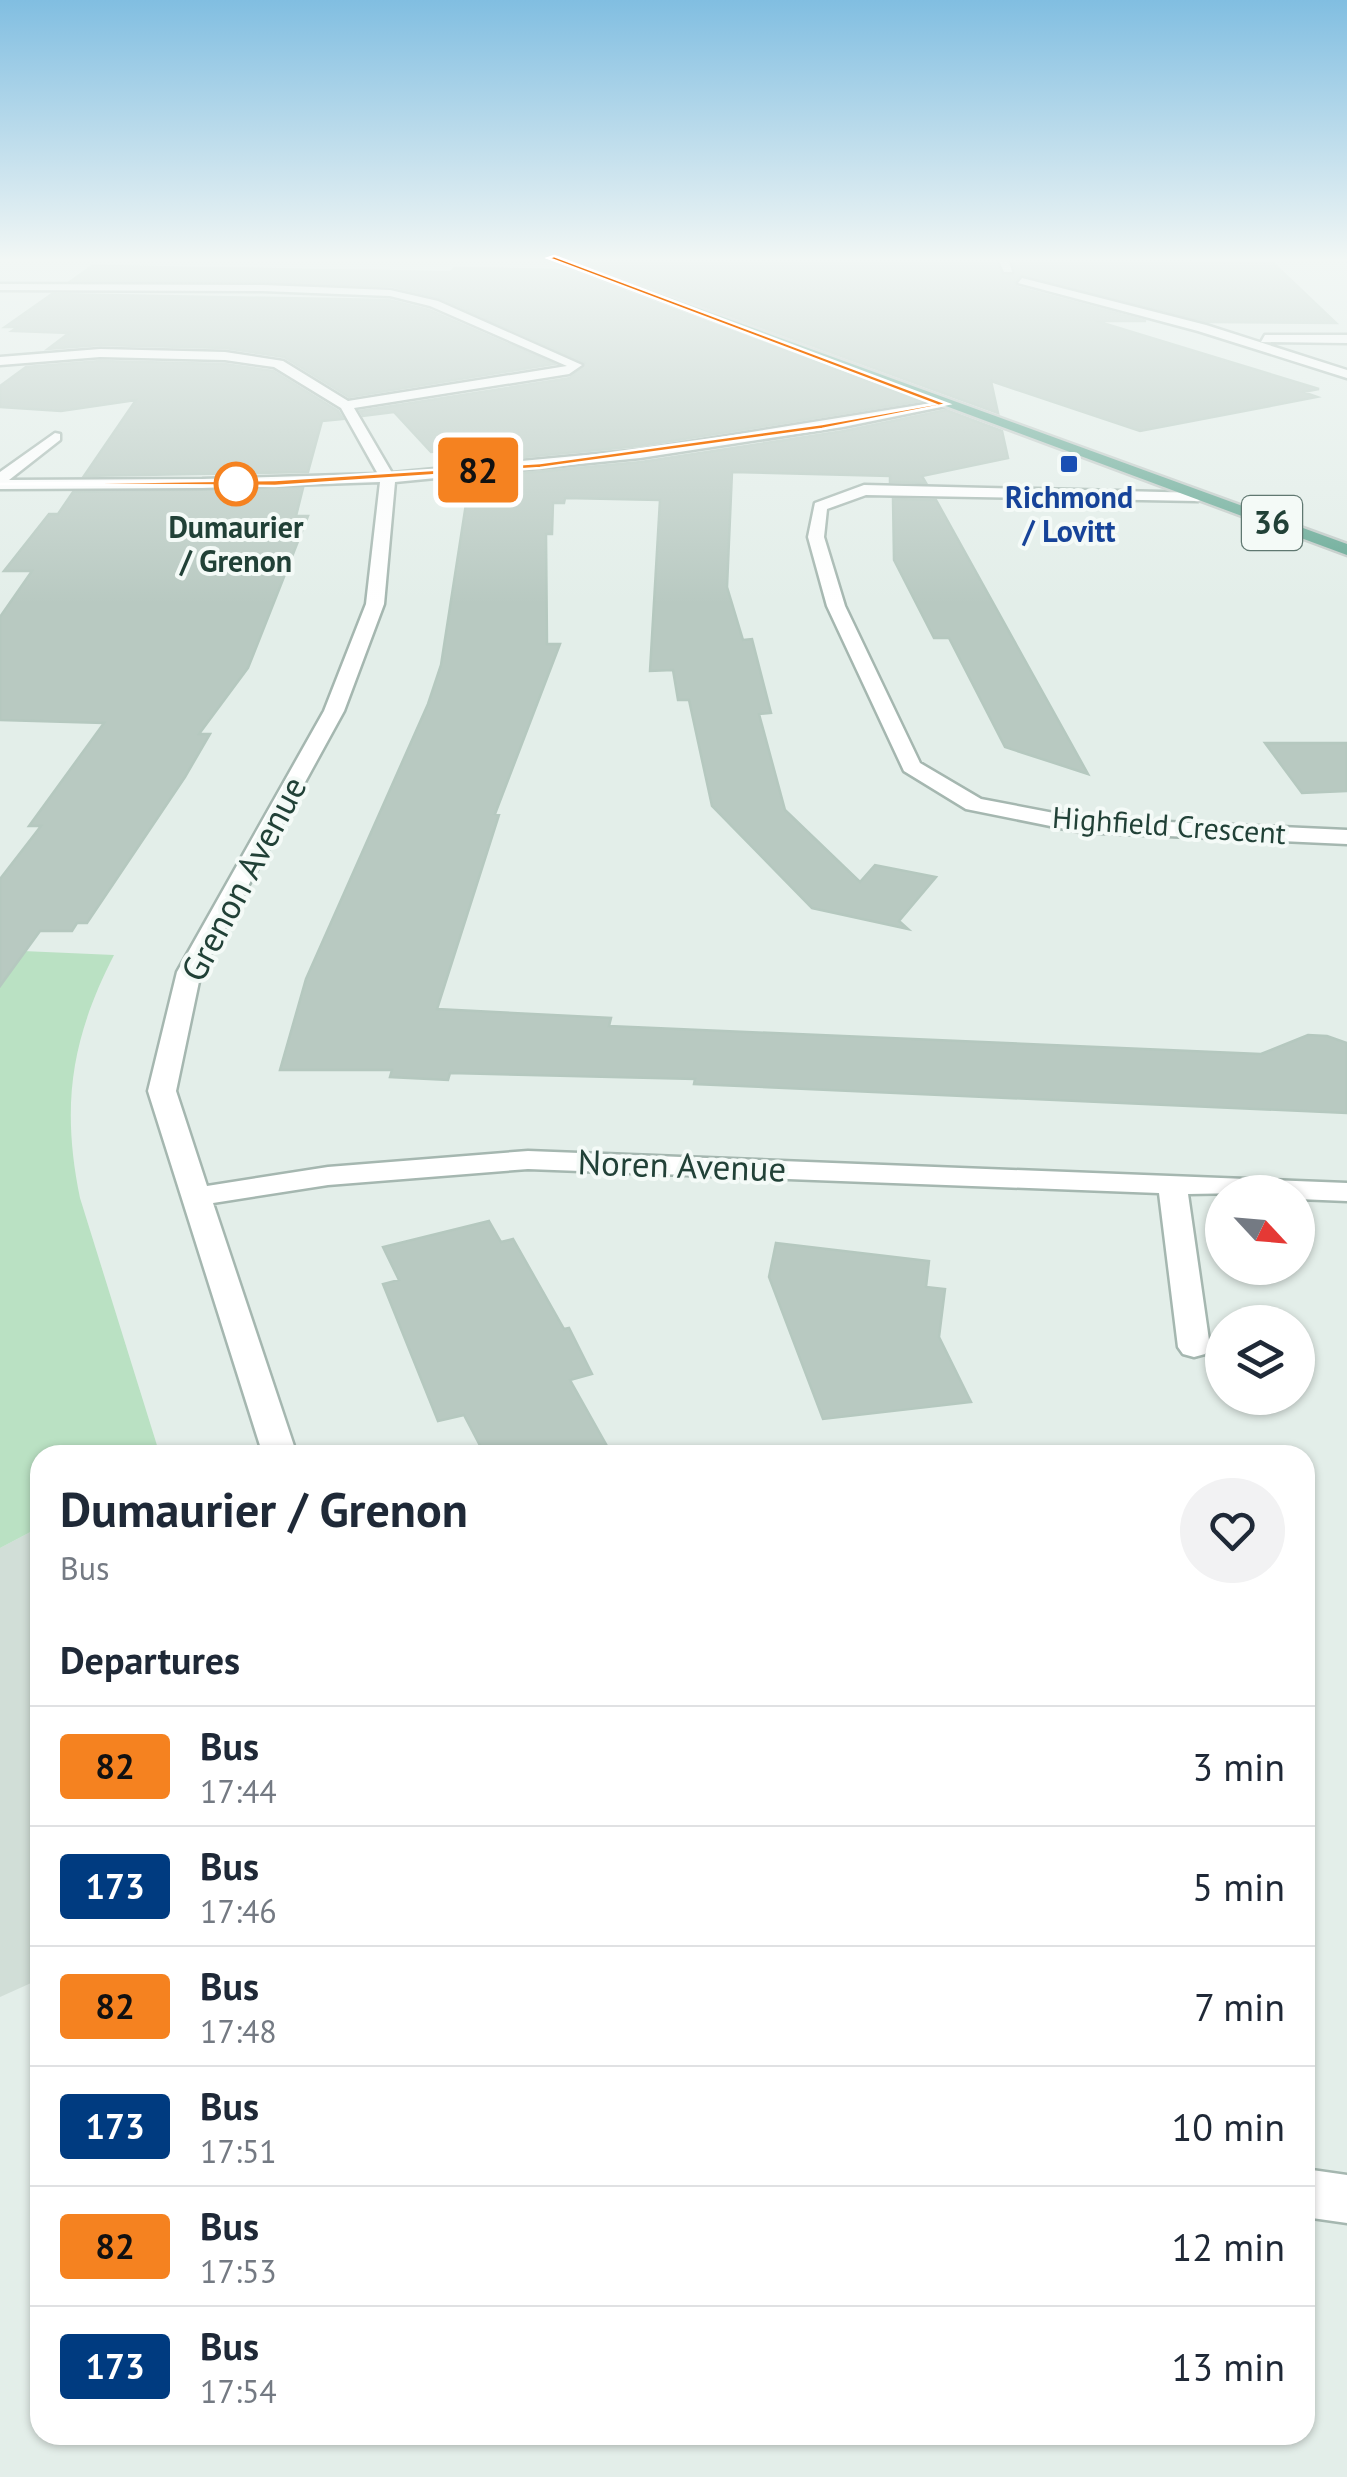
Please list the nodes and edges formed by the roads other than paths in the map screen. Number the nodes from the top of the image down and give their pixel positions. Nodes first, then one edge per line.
1 (294, 374) edge
2 (546, 374) edge
3 (862, 374) edge
4 (944, 404) junction
5 (346, 405) junction
6 (55, 437) dead end
7 (388, 478) junction
8 (0, 482) edge
9 (1198, 496) junction
10 (1347, 550) edge
11 (1347, 837) edge
12 (1172, 1185) junction
13 (1347, 1192) edge
14 (194, 1197) junction
15 (1194, 1347) dead end
16 (277, 1445) edge
17 (1315, 2194) edge
18 (1347, 2199) edge

1 - 5 street
2 - 5 street
3 - 4 main road, 36
4 - 7 street
4 - 9 main road, 36
5 - 7 street
6 - 8 street
7 - 8 street
7 - 14 street, Grenon Avenue
9 - 10 main road, 36
9 - 11 street, Highfield Crescent
12 - 13 street, Noren Avenue
12 - 14 street, Noren Avenue
12 - 15 street
14 - 16 street, Grenon Avenue
17 - 18 street

